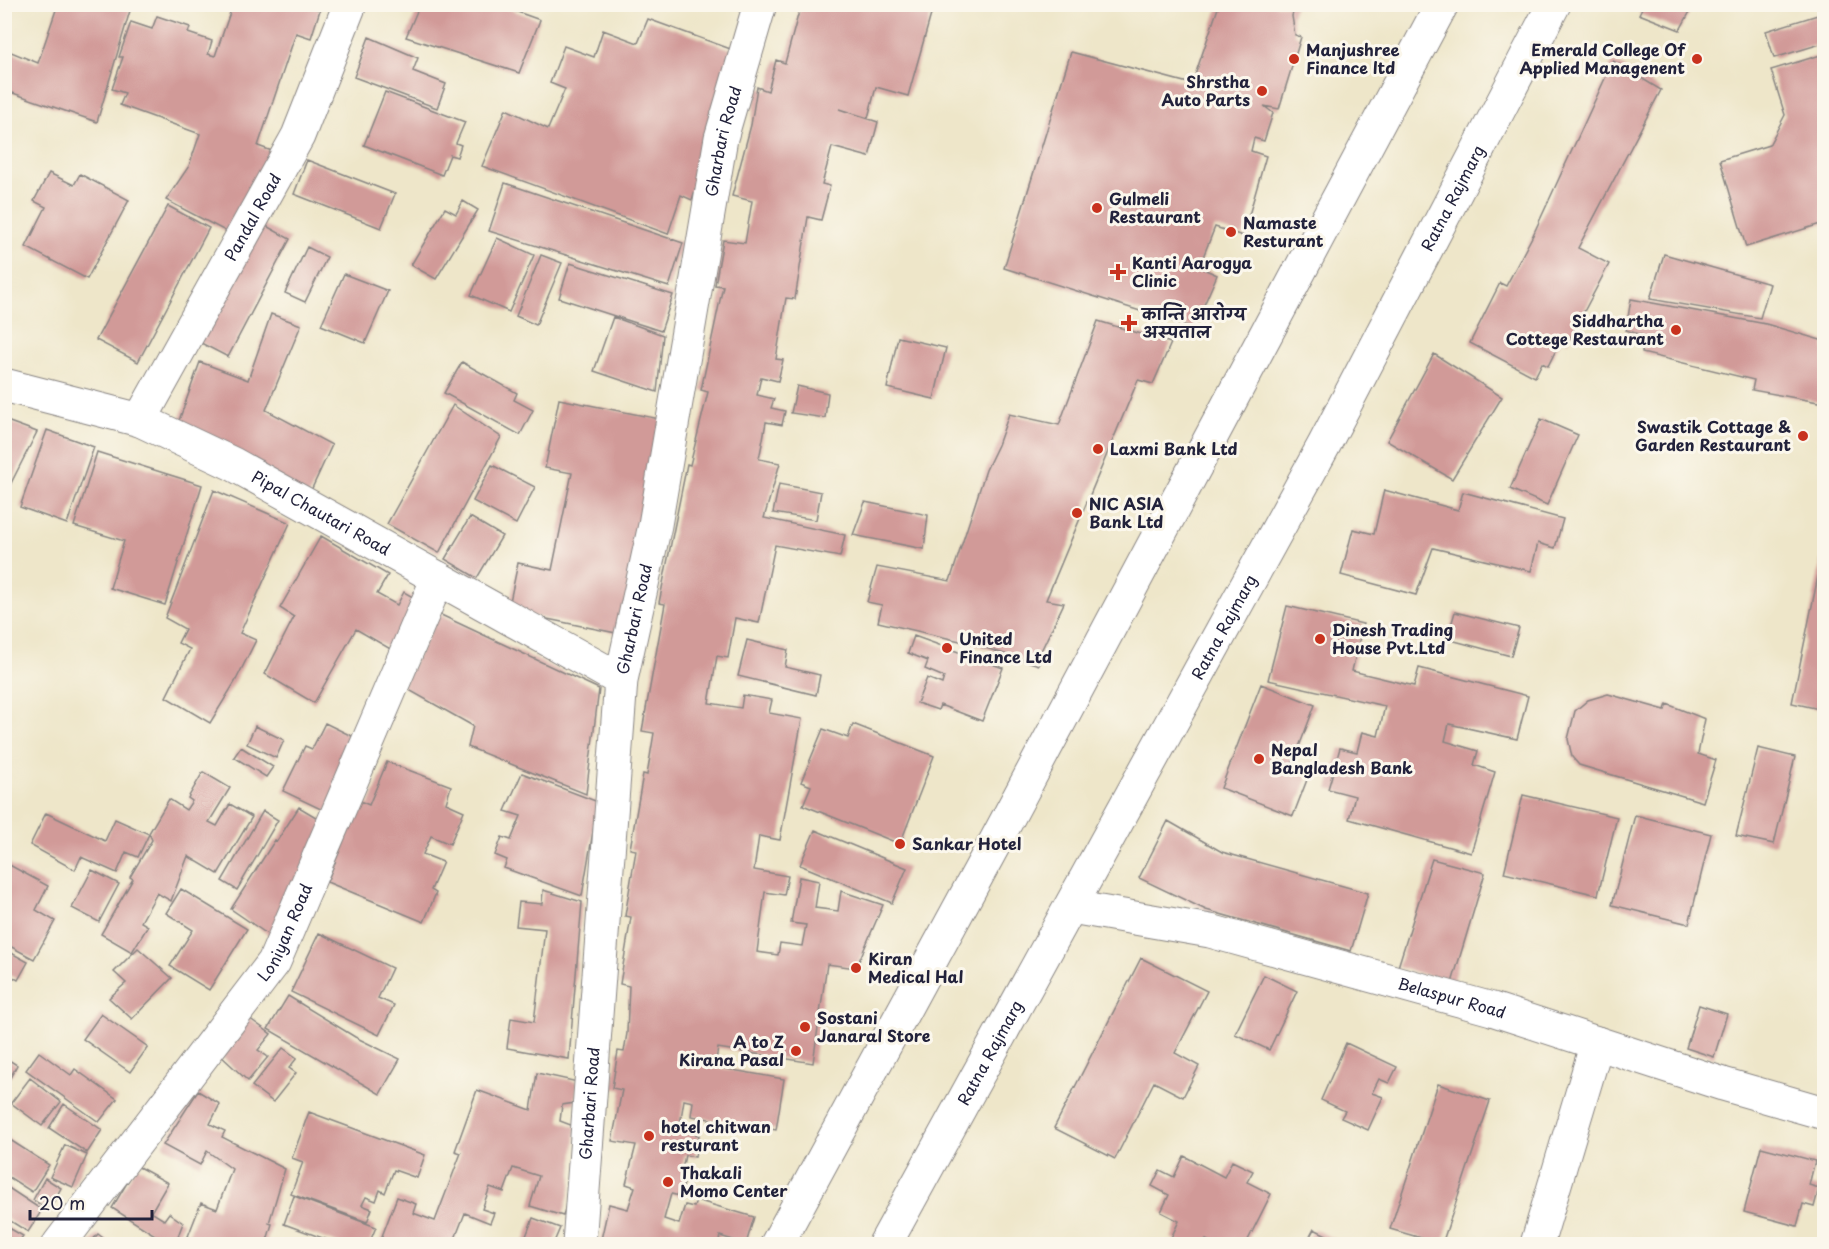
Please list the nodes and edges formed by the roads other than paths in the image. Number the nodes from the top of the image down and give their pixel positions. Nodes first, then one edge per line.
1 (760, 4) edge
2 (1442, 4) edge
3 (1554, 4) edge
4 (346, 6) edge
5 (4, 385) edge
6 (140, 420) junction
7 (438, 578) junction
8 (621, 680) junction
9 (1071, 907) junction
10 (1597, 1043) junction
11 (1824, 1113) edge
12 (59, 1245) edge
13 (579, 1245) edge
14 (777, 1245) edge
15 (885, 1245) edge
16 (1537, 1245) edge

1 - 8 main road, Gharbari Road
2 - 14 main road
3 - 9 main road, Ratna Rajmarg
4 - 6 main road, Pandal Road
5 - 6 main road, Pipal Chautari Road
6 - 7 main road, Pipal Chautari Road
7 - 8 main road, Pipal Chautari Road
7 - 12 main road, Loniyan Road
8 - 13 main road, Gharbari Road
9 - 10 main road, Belaspur Road
9 - 15 main road, Ratna Rajmarg
10 - 11 main road, Belaspur Road
10 - 16 main road

